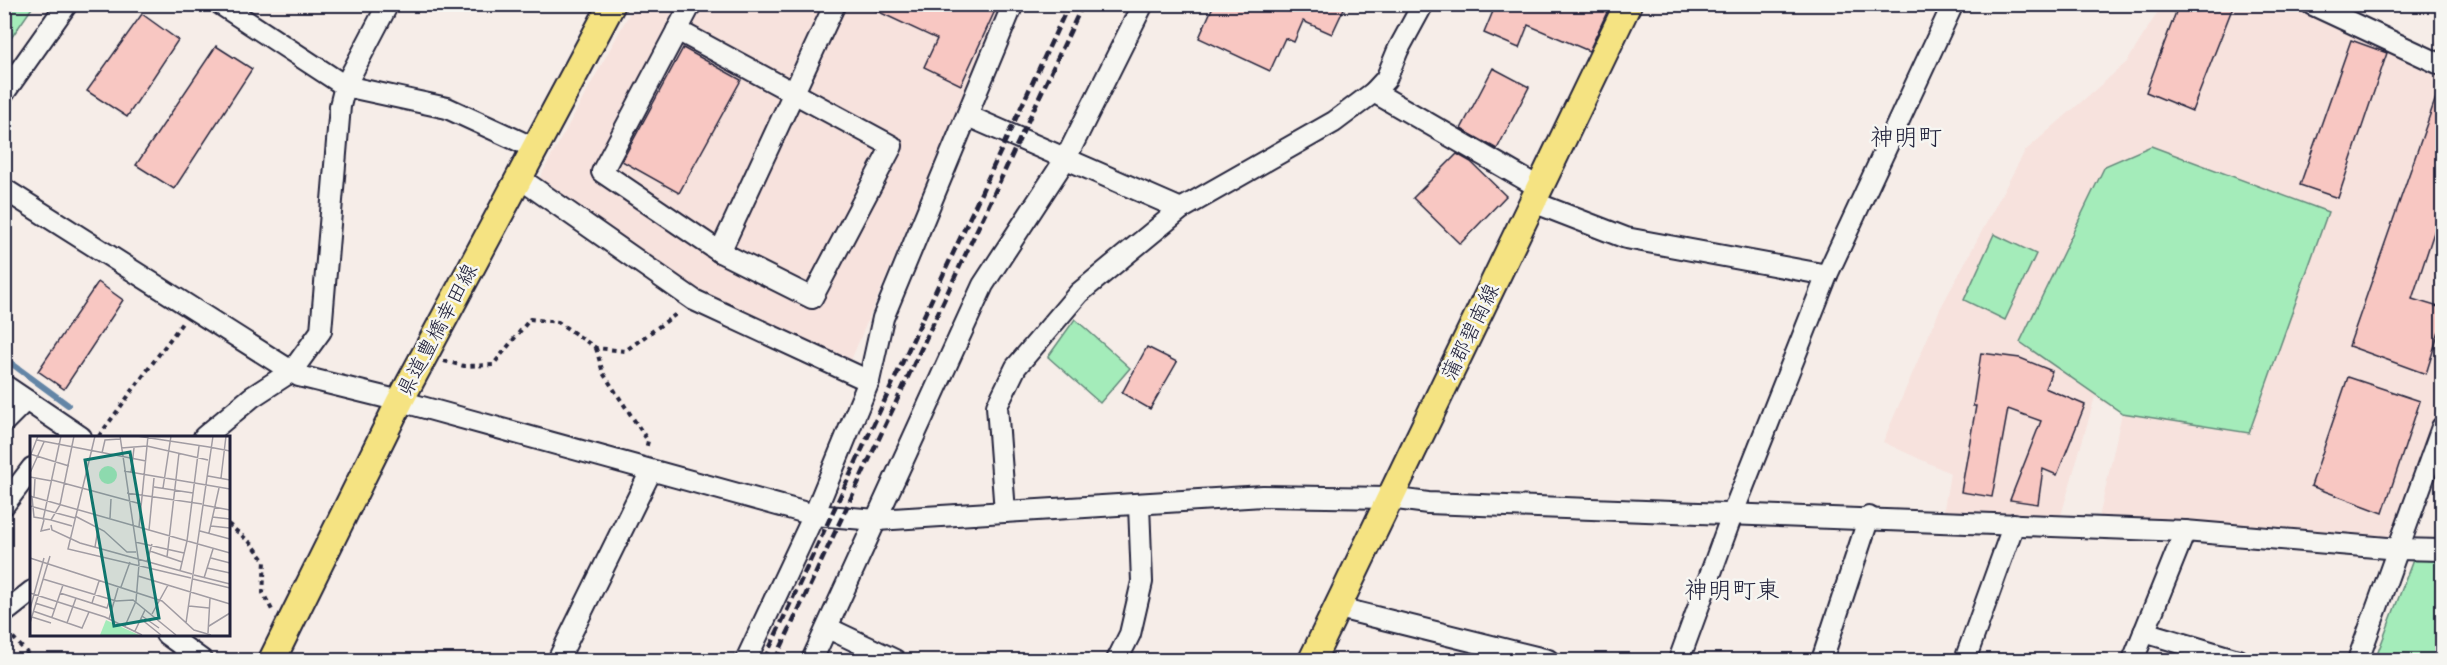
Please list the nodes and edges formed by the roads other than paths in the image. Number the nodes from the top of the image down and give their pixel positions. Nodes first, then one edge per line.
1 (67, 4) edge
2 (220, 4) edge
3 (388, 4) edge
4 (612, 4) edge
5 (691, 4) edge
6 (835, 4) edge
7 (1013, 4) edge
8 (1143, 4) edge
9 (1628, 4) edge
10 (1953, 4) edge
11 (2311, 4) edge
12 (1419, 6) edge
13 (677, 30) junction
14 (2442, 65) edge
15 (345, 86) junction
16 (1374, 92) junction
17 (4, 93) edge
18 (794, 94) junction
19 (968, 116) junction
20 (534, 148) junction
21 (1066, 158) junction
22 (518, 177) junction
23 (4, 189) edge
24 (1536, 195) junction
25 (1180, 209) junction
26 (720, 252) junction
27 (1827, 275) junction
28 (292, 371) junction
29 (869, 381) junction
30 (4, 385) edge
31 (26, 400) junction
32 (400, 401) junction
33 (4, 422) edge
34 (2442, 427) edge
35 (58, 431) edge
36 (77, 436) edge
37 (205, 436) edge
38 (646, 470) junction
39 (30, 471) edge
40 (1389, 498) junction
41 (1139, 505) junction
42 (4, 506) edge
43 (1005, 512) junction
44 (814, 515) junction
45 (1732, 515) junction
46 (1869, 518) junction
47 (877, 520) junction
48 (2014, 524) junction
49 (2185, 531) junction
50 (2399, 549) junction
51 (2442, 550) edge
52 (30, 593) edge
53 (1339, 608) junction
54 (4, 613) edge
55 (828, 628) junction
56 (2144, 632) junction
57 (169, 635) edge
58 (202, 660) edge
59 (272, 660) edge
60 (558, 660) edge
61 (746, 660) edge
62 (812, 660) edge
63 (895, 660) edge
64 (1117, 660) edge
65 (1312, 660) edge
66 (1548, 660) edge
67 (1678, 660) edge
68 (1822, 660) edge
69 (1965, 660) edge
70 (2133, 660) edge
71 (2238, 660) edge
72 (2358, 660) edge

1 - 17 street
2 - 15 street
3 - 15 street
4 - 20 main road, 県道豊橋幸田線
5 - 13 street
6 - 18 street
7 - 19 street
8 - 21 street
9 - 24 main road, 蒲郡碧南線
10 - 27 street
11 - 14 street
12 - 16 street
13 - 18 street
13 - 26 street
15 - 20 street
15 - 28 street
16 - 24 street
16 - 25 street
18 - 26 street
18 - 26 street
19 - 21 street
19 - 29 street
20 - 22 main road, 県道豊橋幸田線
21 - 25 street
21 - 47 street
22 - 29 street
22 - 32 main road, 県道豊橋幸田線
23 - 28 street
24 - 27 street
24 - 40 main road, 蒲郡碧南線
25 - 43 street
27 - 45 street
28 - 32 street
28 - 37 street
29 - 44 street
30 - 31 street
31 - 33 street
31 - 35 street
32 - 38 street
32 - 59 main road, 県道豊橋幸田線
34 - 50 street
35 - 36 street
38 - 44 street
38 - 60 street
39 - 42 street
40 - 41 street
40 - 45 street
40 - 53 main road, 蒲郡碧南線
41 - 43 street
41 - 64 street
43 - 47 street
44 - 47 street
44 - 61 street
45 - 46 street
45 - 67 street
46 - 48 street
46 - 68 street
47 - 55 street
48 - 49 street
48 - 69 street
49 - 50 street
49 - 56 street
50 - 51 street
50 - 72 street
52 - 54 street
53 - 65 main road, 蒲郡碧南線
53 - 66 street
55 - 62 street
55 - 63 street
56 - 70 street
56 - 71 street
57 - 58 street

